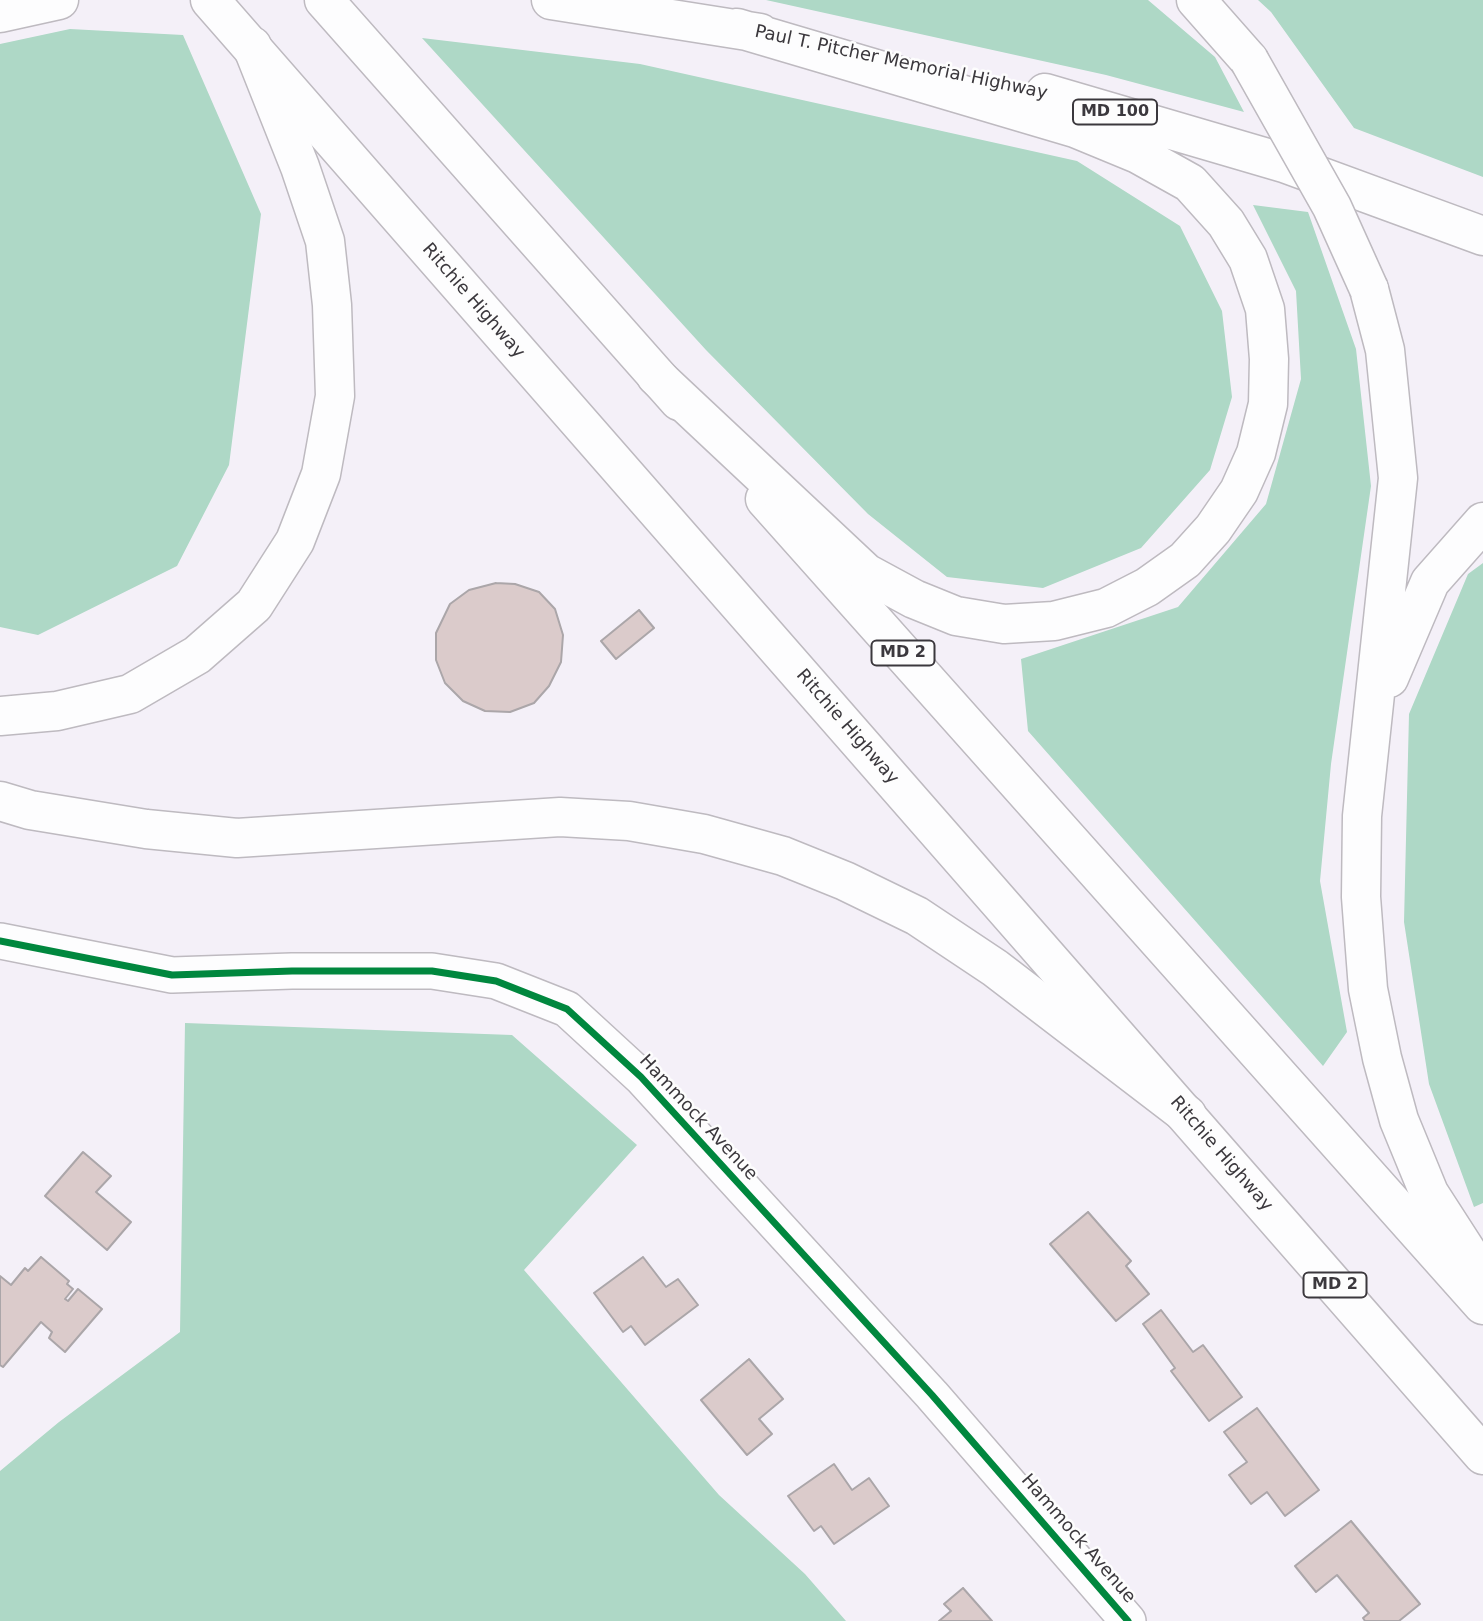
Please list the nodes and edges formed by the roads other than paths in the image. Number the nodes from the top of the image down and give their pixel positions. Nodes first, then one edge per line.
1 (59, 0) edge
2 (210, 0) edge
3 (324, 0) edge
4 (551, 0) edge
5 (1196, 0) edge
6 (0, 13) edge
7 (737, 28) junction
8 (252, 46) junction
9 (1483, 236) edge
10 (656, 376) junction
11 (1483, 523) edge
12 (0, 716) edge
13 (1370, 730) junction
14 (0, 801) edge
15 (0, 941) edge
16 (1187, 1115) junction
17 (1483, 1277) edge
18 (1483, 1305) edge
19 (1483, 1455) edge
20 (1128, 1621) edge

1 - 6 main road
2 - 8 main road, Ritchie Highway / MD 2
3 - 10 main road, MD 2
4 - 7 main road, Paul T. Pitcher Memorial Highway / MD 100
5 - 13 main road, bridge
7 - 9 main road, Paul T. Pitcher Memorial Highway / MD 100
7 - 10 main road
8 - 12 main road
8 - 16 main road, Ritchie Highway / MD 2
10 - 18 main road, MD 2
11 - 13 main road
13 - 17 main road
14 - 16 main road
15 - 20 street, Hammock Avenue
16 - 19 main road, Ritchie Highway / MD 2

